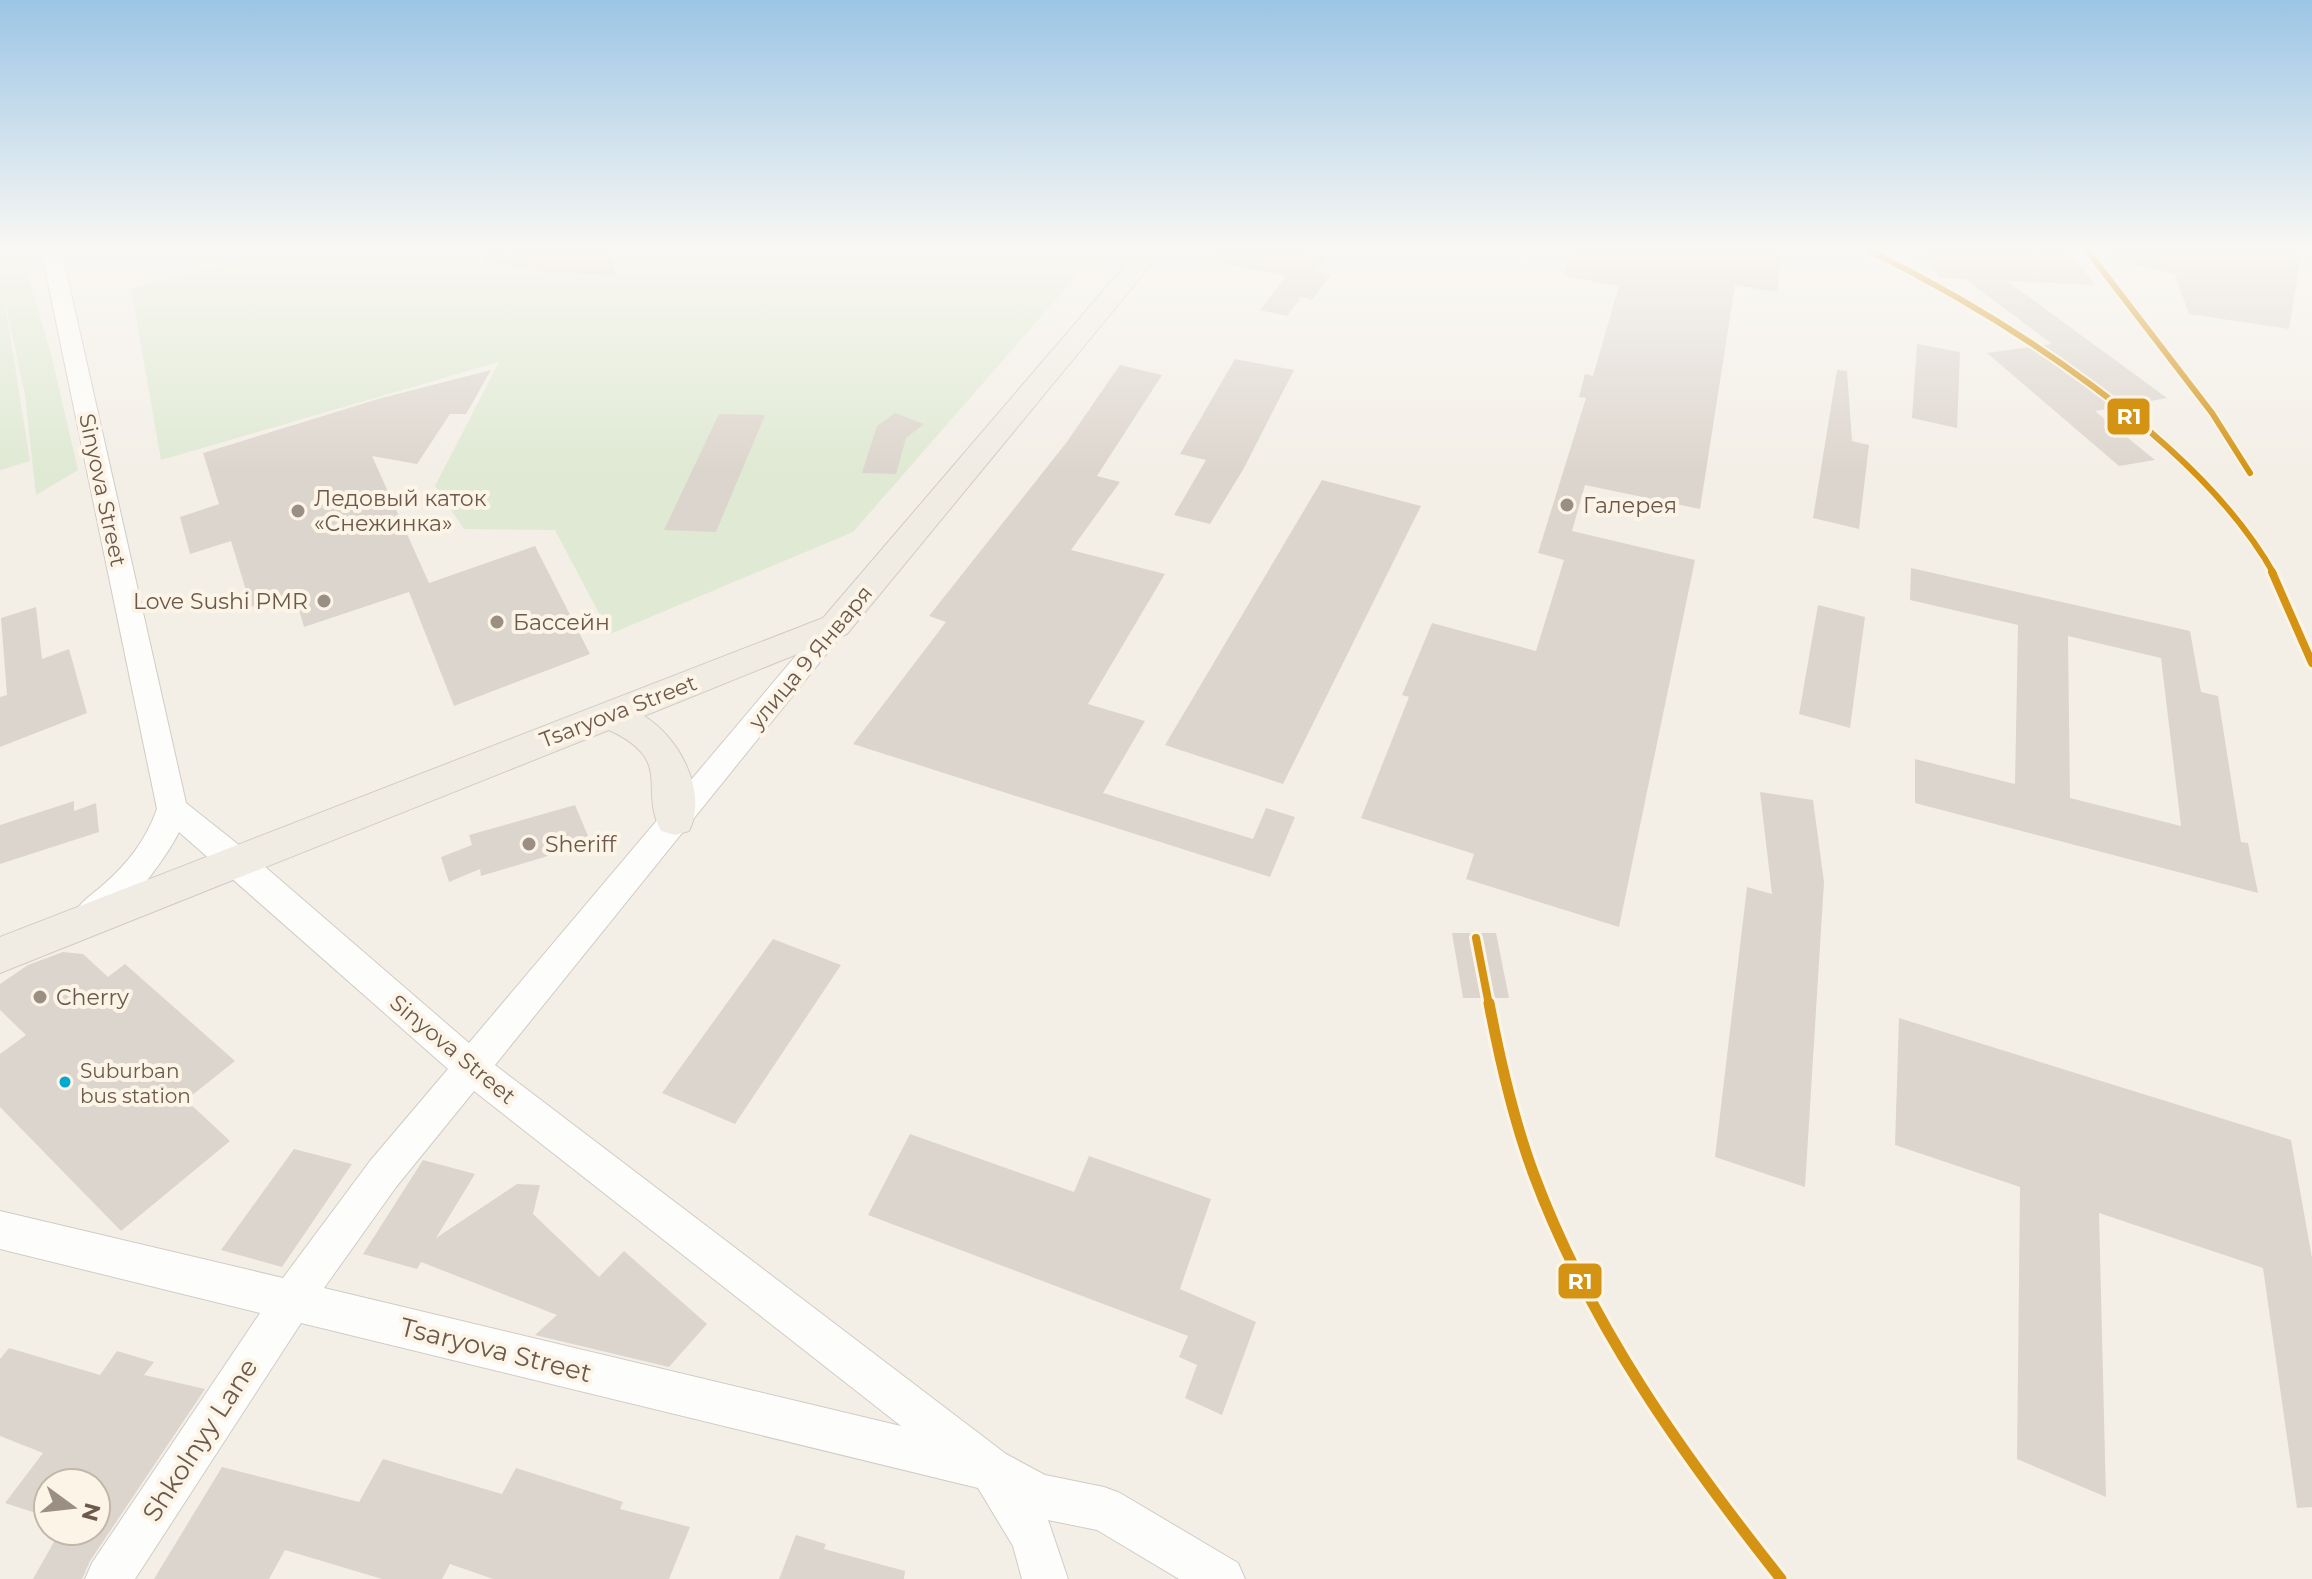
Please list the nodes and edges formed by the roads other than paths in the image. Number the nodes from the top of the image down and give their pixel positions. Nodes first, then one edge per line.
1 (67, 323) edge
2 (1090, 323) edge
3 (835, 626) junction
4 (610, 715) junction
5 (172, 809) junction
6 (675, 820) junction
7 (238, 862) junction
8 (82, 923) junction
9 (0, 955) edge
10 (472, 1068) junction
11 (0, 1230) edge
12 (292, 1300) junction
13 (991, 1469) junction
14 (108, 1579) edge
15 (1045, 1579) edge
16 (1222, 1579) edge

1 - 5 street, Sinyova Street
2 - 3 main road, улица 9 Января
3 - 4 main road, Tsaryova Street
3 - 6 street, улица 9 Января
4 - 6 main road
4 - 7 main road, Tsaryova Street
5 - 7 street, Sinyova Street
5 - 8 street
6 - 10 street, улица 9 Января
7 - 8 main road, Tsaryova Street
7 - 10 street, Sinyova Street
8 - 9 main road, Tsaryova Street
10 - 12 street, Shkolnyy Lane
10 - 13 street, Sinyova Street
11 - 12 street, Tsaryova Street
12 - 13 street, Tsaryova Street
12 - 14 street, Shkolnyy Lane
13 - 15 street
13 - 16 street, Sinyova Street

